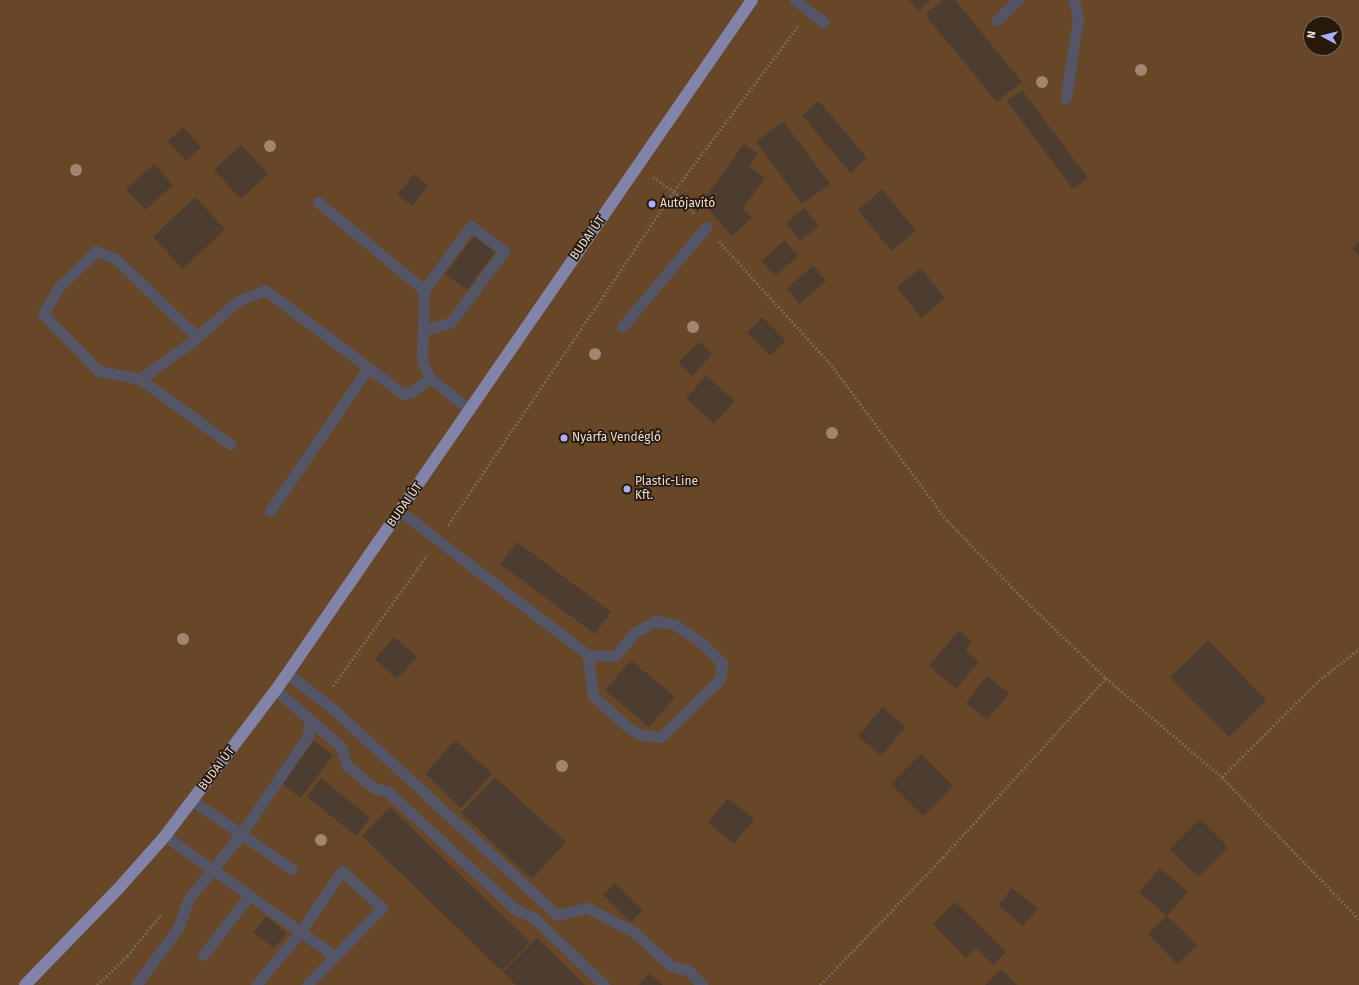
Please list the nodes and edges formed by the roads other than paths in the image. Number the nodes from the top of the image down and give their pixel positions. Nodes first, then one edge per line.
1 (752, 0) edge
2 (795, 0) edge
3 (1018, 0) edge
4 (1074, 0) edge
5 (997, 20) dead end
6 (823, 22) dead end
7 (1066, 98) dead end
8 (318, 202) dead end
9 (706, 227) road end
10 (424, 290) junction
11 (622, 327) dead end
12 (423, 331) junction
13 (197, 337) junction
14 (368, 368) junction
15 (140, 378) junction
16 (430, 378) junction
17 (470, 410) junction
18 (230, 444) dead end
19 (270, 511) dead end
20 (400, 512) junction
21 (588, 655) junction
22 (288, 674) junction
23 (276, 690) junction
24 (310, 720) junction
25 (194, 801) junction
26 (242, 833) junction
27 (165, 836) junction
28 (292, 869) dead end
29 (212, 871) junction
30 (248, 897) junction
31 (300, 932) junction
32 (204, 954) dead end
33 (335, 956) junction
34 (25, 985) edge
35 (136, 985) edge
36 (256, 985) edge
37 (307, 985) edge
38 (604, 985) edge
39 (702, 985) edge

1 - 17 main road, BUDAI ÚT
2 - 6 lane
3 - 5 lane
4 - 7 lane
8 - 10 lane
9 - 11 lane
10 - 12 lane
10 - 12 lane
12 - 16 lane
13 - 14 lane
13 - 15 lane
13 - 15 lane
14 - 16 lane
14 - 19 lane
15 - 18 lane
16 - 17 lane
17 - 20 main road, BUDAI ÚT
20 - 21 lane
20 - 22 main road, BUDAI ÚT
21 - 21 lane
22 - 23 main road, BUDAI ÚT
22 - 39 lane
23 - 24 lane
23 - 25 main road, BUDAI ÚT
24 - 26 lane
24 - 38 lane
25 - 26 lane
25 - 27 main road, BUDAI ÚT
26 - 28 lane
26 - 29 lane
27 - 29 lane
27 - 34 main road, BUDAI ÚT
29 - 30 lane
29 - 35 lane
30 - 31 lane
30 - 32 lane
31 - 33 lane
31 - 33 lane
31 - 36 lane
33 - 37 lane

